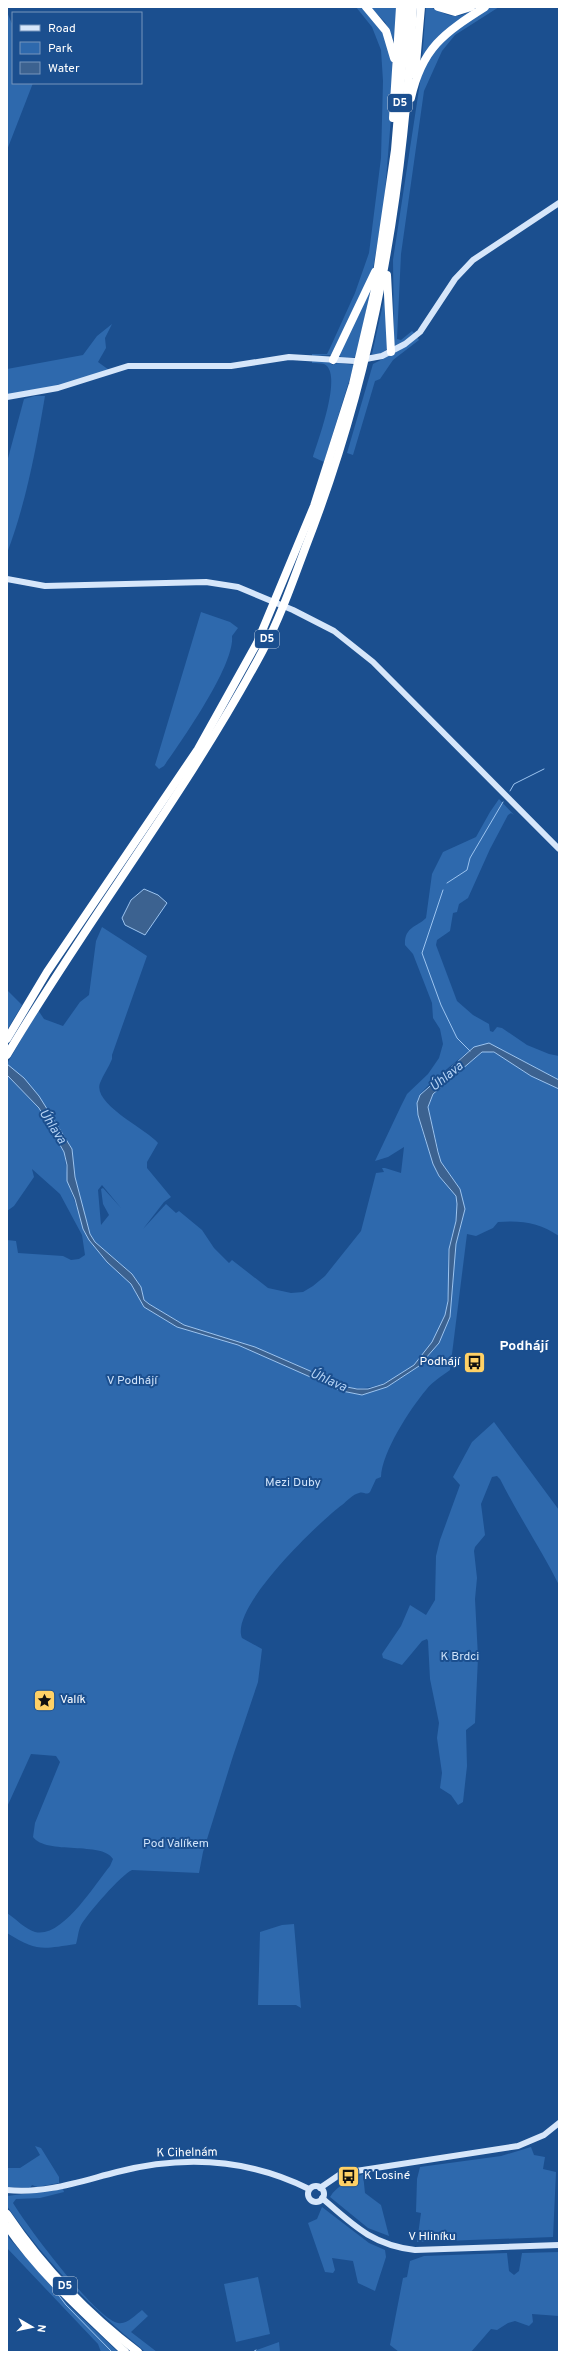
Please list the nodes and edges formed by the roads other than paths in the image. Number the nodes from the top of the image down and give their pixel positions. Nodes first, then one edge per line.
1 (366, 7) edge
2 (400, 7) edge
3 (407, 7) edge
4 (413, 7) edge
5 (421, 7) edge
6 (438, 7) edge
7 (471, 7) edge
8 (485, 7) edge
9 (412, 95) junction
10 (394, 109) junction
11 (403, 136) junction
12 (389, 199) junction
13 (559, 203) edge
14 (382, 266) junction
15 (391, 352) junction
16 (333, 360) junction
17 (7, 397) edge
18 (7, 579) edge
19 (559, 849) edge
20 (31, 1006) junction
21 (7, 1039) edge
22 (7, 1055) edge
23 (559, 2123) edge
24 (320, 2188) junction
25 (309, 2189) junction
26 (8, 2190) edge
27 (322, 2198) junction
28 (7, 2214) edge
29 (7, 2226) edge
30 (559, 2245) edge
31 (127, 2352) edge
32 (138, 2352) edge

1 - 10 highway
2 - 10 highway
3 - 12 highway, D5
4 - 11 highway, D5
5 - 9 highway
6 - 7 highway
8 - 9 highway
9 - 11 highway
10 - 12 highway
11 - 14 highway, D5
12 - 14 highway, D5
13 - 15 street
14 - 15 highway
14 - 16 highway
14 - 20 highway, D5
15 - 16 street
16 - 17 street
18 - 19 street
20 - 21 highway, D5
20 - 22 highway, D5
23 - 24 street
24 - 25 street
24 - 27 street
25 - 26 street, K Cihelnám
25 - 27 street, K Cihelnám
27 - 30 street, V Hliníku
28 - 32 highway, D5
29 - 31 highway, D5

